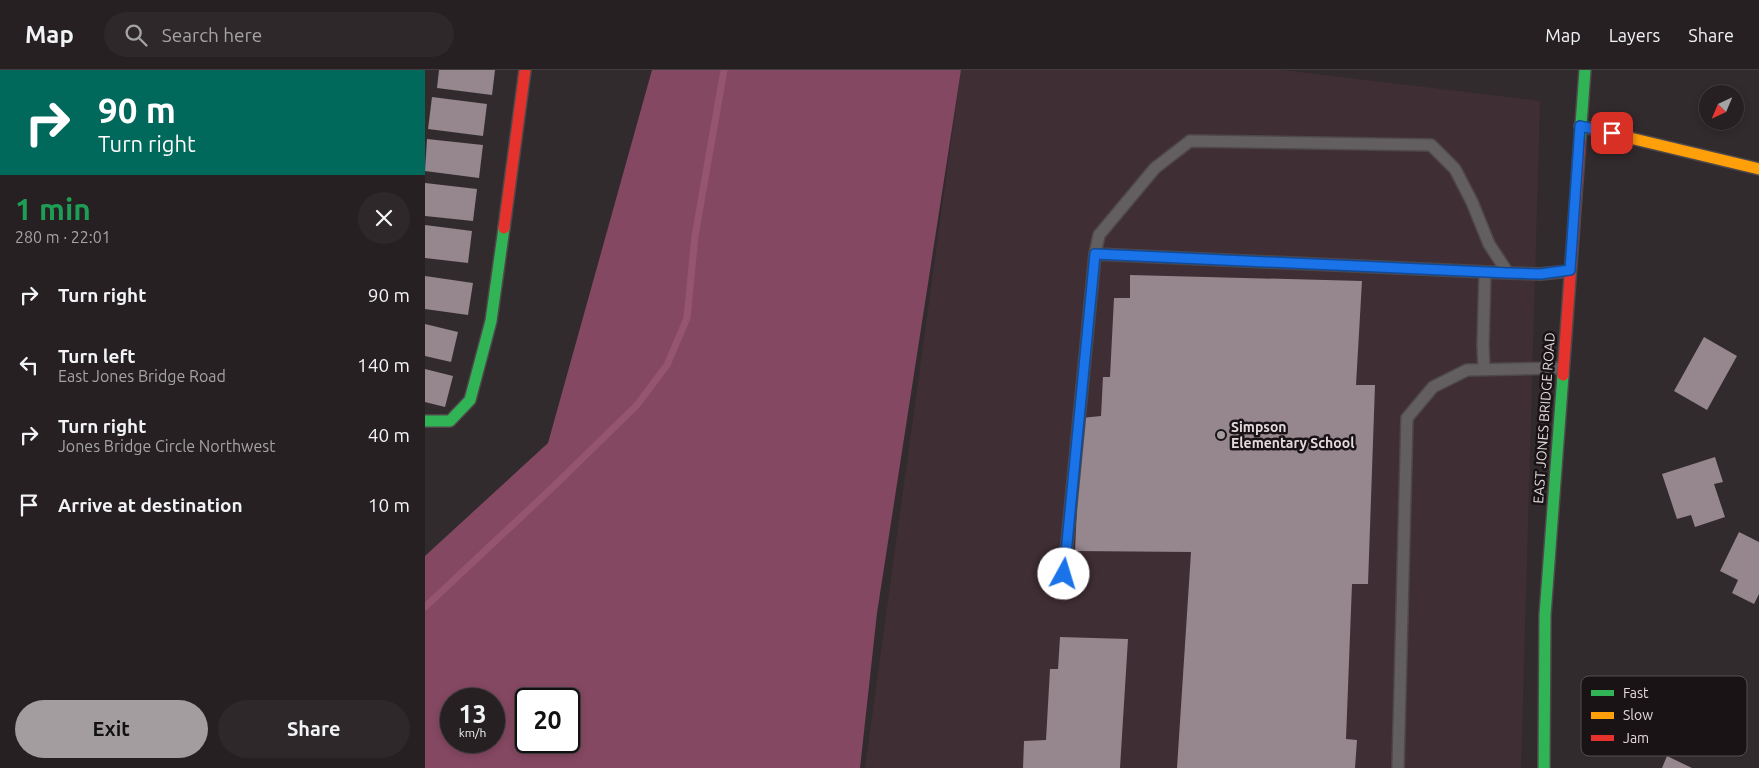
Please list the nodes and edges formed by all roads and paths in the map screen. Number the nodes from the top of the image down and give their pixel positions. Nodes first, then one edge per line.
1 (525, 70) edge
2 (1585, 70) edge
3 (1580, 126) junction
4 (1759, 169) edge
5 (1095, 254) junction
6 (1570, 270) junction
7 (1485, 272) junction
8 (1508, 273) junction
9 (1563, 368) junction
10 (1484, 370) junction
11 (425, 421) edge
12 (1064, 574) dead end
13 (1398, 768) edge
14 (1544, 768) edge

1 - 11 street
2 - 3 street, EAST JONES BRIDGE ROAD
3 - 4 street
3 - 6 street, EAST JONES BRIDGE ROAD
5 - 7 lane
5 - 8 lane
5 - 12 lane
6 - 8 lane
6 - 9 street, EAST JONES BRIDGE ROAD
7 - 8 lane
7 - 10 lane
9 - 10 lane
9 - 14 street, EAST JONES BRIDGE ROAD
10 - 13 lane

